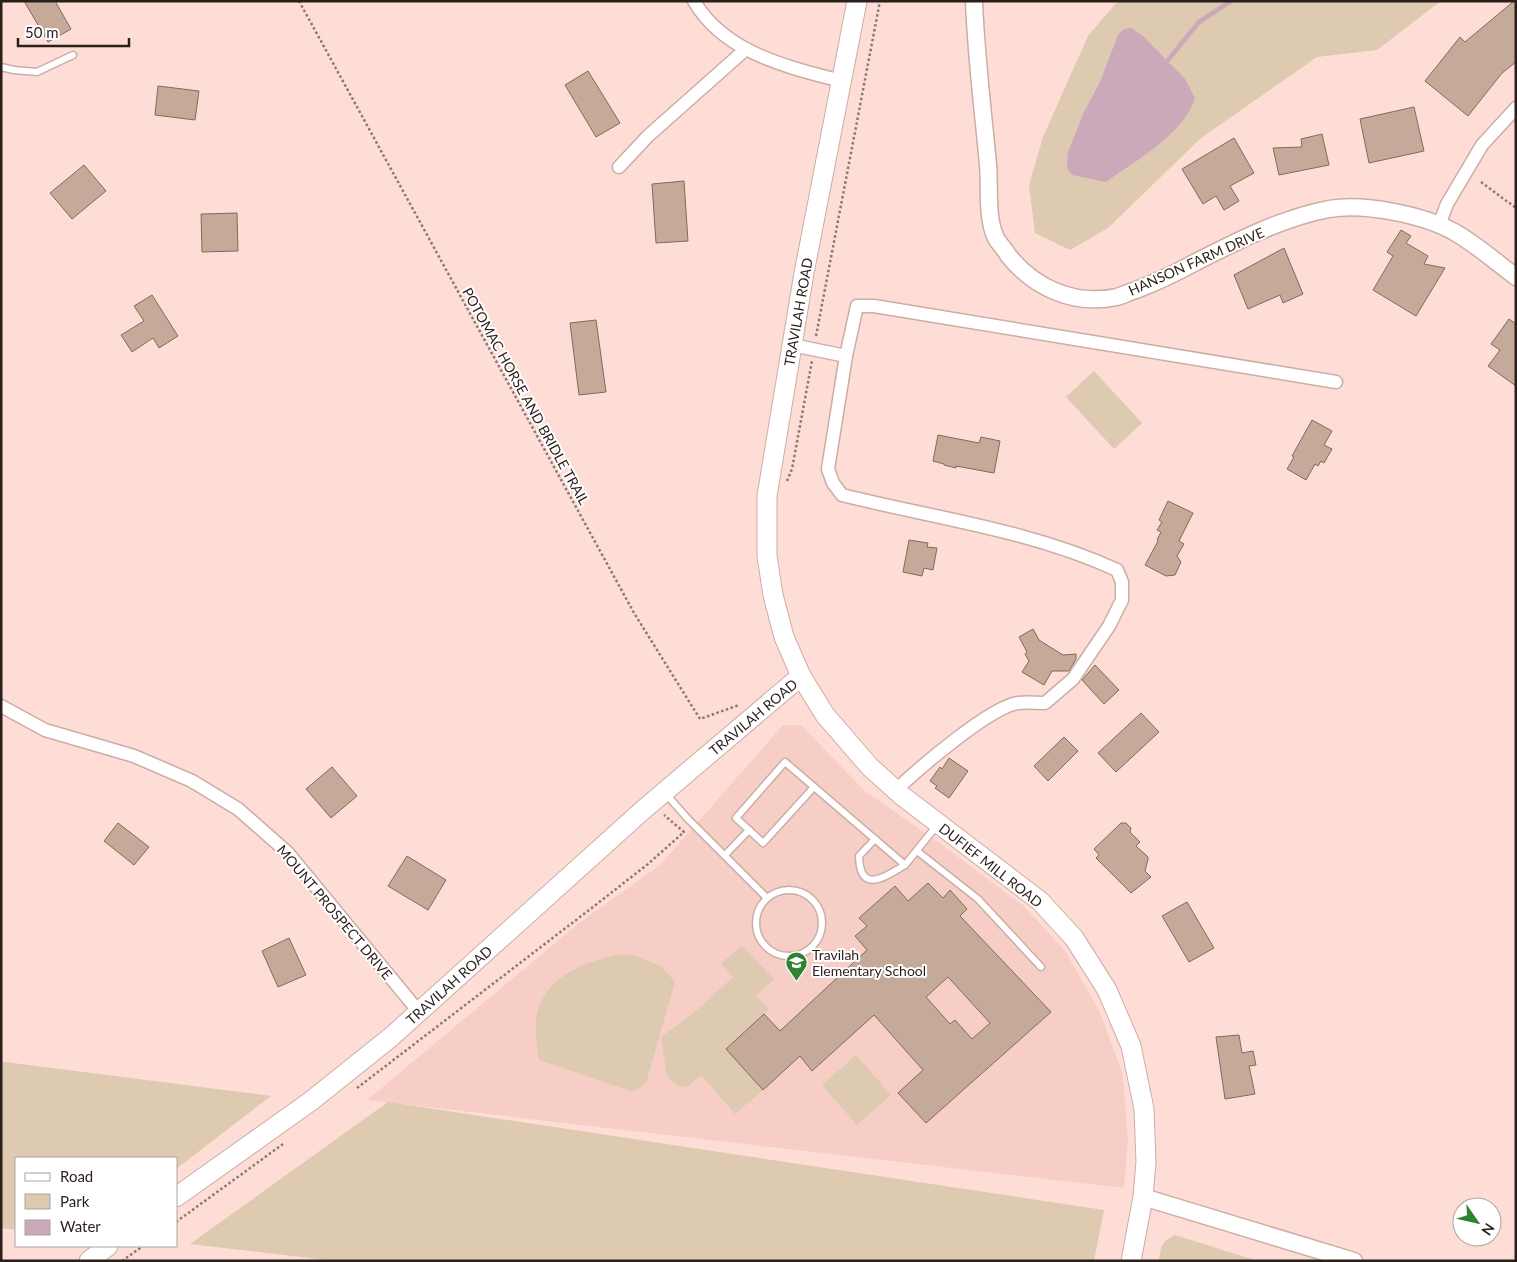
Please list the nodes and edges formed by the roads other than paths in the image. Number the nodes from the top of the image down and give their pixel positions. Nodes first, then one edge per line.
1 (694, 1) edge
2 (857, 1) edge
3 (974, 1) edge
4 (746, 49) junction
5 (73, 55) dead end
6 (1, 67) edge
7 (841, 81) junction
8 (1516, 108) edge
9 (618, 167) dead end
10 (1439, 225) junction
11 (1516, 277) edge
12 (792, 345) junction
13 (846, 356) junction
14 (1336, 382) dead end
15 (801, 676) junction
16 (1, 706) edge
17 (814, 787) junction
18 (896, 790) junction
19 (669, 798) junction
20 (938, 823) junction
21 (749, 830) junction
22 (875, 839) junction
23 (916, 851) junction
24 (725, 856) junction
25 (905, 865) junction
26 (767, 898) junction
27 (1041, 968) dead end
28 (419, 1012) junction
29 (178, 1196) edge
30 (1143, 1197) junction
31 (107, 1247) edge
32 (89, 1261) edge
33 (1131, 1261) edge
34 (1354, 1261) edge

1 - 4 street
2 - 7 main road, TRAVILAH ROAD
3 - 10 street, HANSON FARM DRIVE
4 - 7 street
4 - 9 street
5 - 6 lane
7 - 12 main road, TRAVILAH ROAD
8 - 10 street
10 - 11 street, HANSON FARM DRIVE
12 - 13 street
12 - 15 main road, TRAVILAH ROAD
13 - 14 street
13 - 18 street
15 - 18 main road, DUFIEF MILL ROAD
15 - 19 main road, TRAVILAH ROAD
16 - 28 street, MOUNT PROSPECT DRIVE
17 - 21 lane
17 - 21 lane
17 - 22 lane
18 - 20 main road, DUFIEF MILL ROAD
19 - 24 lane
19 - 28 main road, TRAVILAH ROAD
20 - 23 lane
20 - 30 main road, DUFIEF MILL ROAD
21 - 24 lane
22 - 25 lane
22 - 25 lane
23 - 25 lane
23 - 27 lane
24 - 26 lane
26 - 26 lane
28 - 29 main road, TRAVILAH ROAD
30 - 33 main road, DUFIEF MILL ROAD
30 - 34 street
31 - 32 main road

